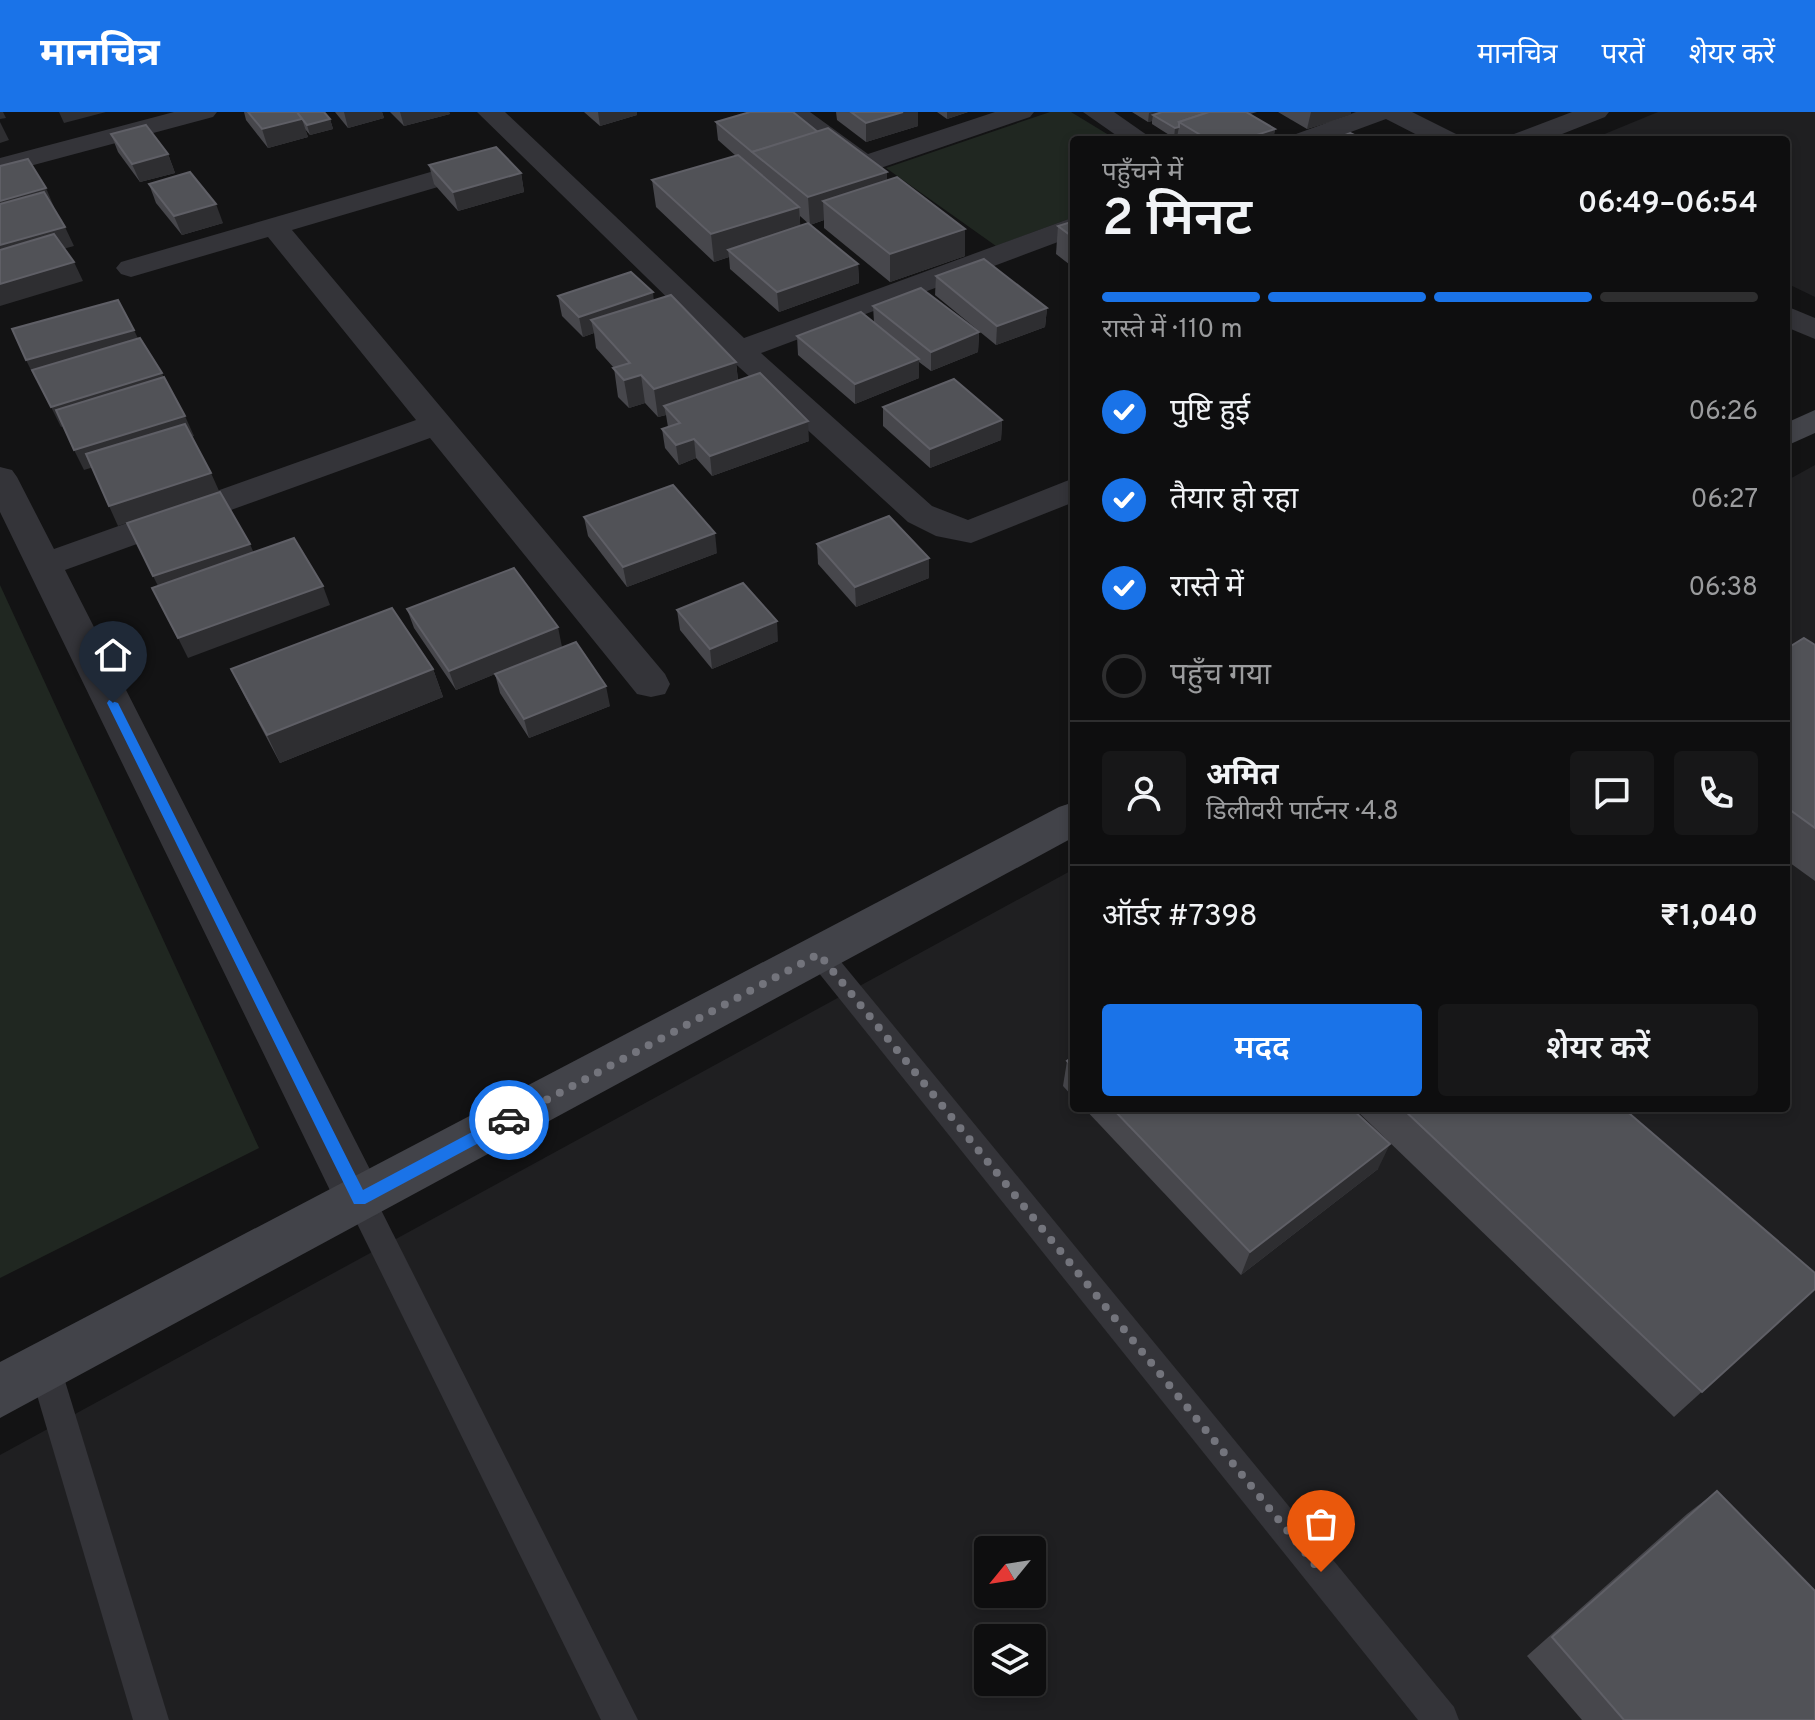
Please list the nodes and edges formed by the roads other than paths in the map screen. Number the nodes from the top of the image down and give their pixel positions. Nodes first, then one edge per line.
1 (490, 112) edge
2 (793, 112) edge
3 (1021, 112) edge
4 (1096, 112) edge
5 (1380, 112) edge
6 (1392, 112) edge
7 (1596, 112) edge
8 (190, 114) edge
9 (1135, 136) edge
10 (1316, 136) edge
11 (1439, 136) edge
12 (1533, 136) edge
13 (530, 150) junction
14 (865, 164) junction
15 (0, 166) edge
16 (890, 183) edge
17 (274, 226) junction
18 (1070, 227) edge
19 (965, 238) dead end
20 (990, 257) junction
21 (131, 268) dead end
22 (1790, 317) edge
23 (1815, 330) edge
24 (739, 350) junction
25 (1815, 420) edge
26 (437, 424) junction
27 (1790, 434) edge
28 (0, 477) edge
29 (1070, 491) edge
30 (44, 565) junction
31 (651, 684) dead end
32 (1070, 820) edge
33 (819, 954) junction
34 (360, 1199) junction
35 (45, 1368) junction
36 (0, 1391) edge
37 (151, 1720) edge
38 (620, 1720) edge
39 (1441, 1720) edge

1 - 13 street
2 - 14 street
3 - 14 street
4 - 9 street
5 - 10 street
6 - 11 street
7 - 12 street
8 - 15 street
13 - 17 street
13 - 24 street
14 - 16 street
17 - 21 street
17 - 26 street
18 - 20 street
19 - 20 street
20 - 24 street
22 - 23 street
24 - 29 street
25 - 27 street
26 - 30 street
26 - 31 street
28 - 30 street
30 - 34 street
32 - 33 street
33 - 34 street
33 - 39 lane
34 - 35 street
34 - 38 lane
35 - 36 street
35 - 37 lane

